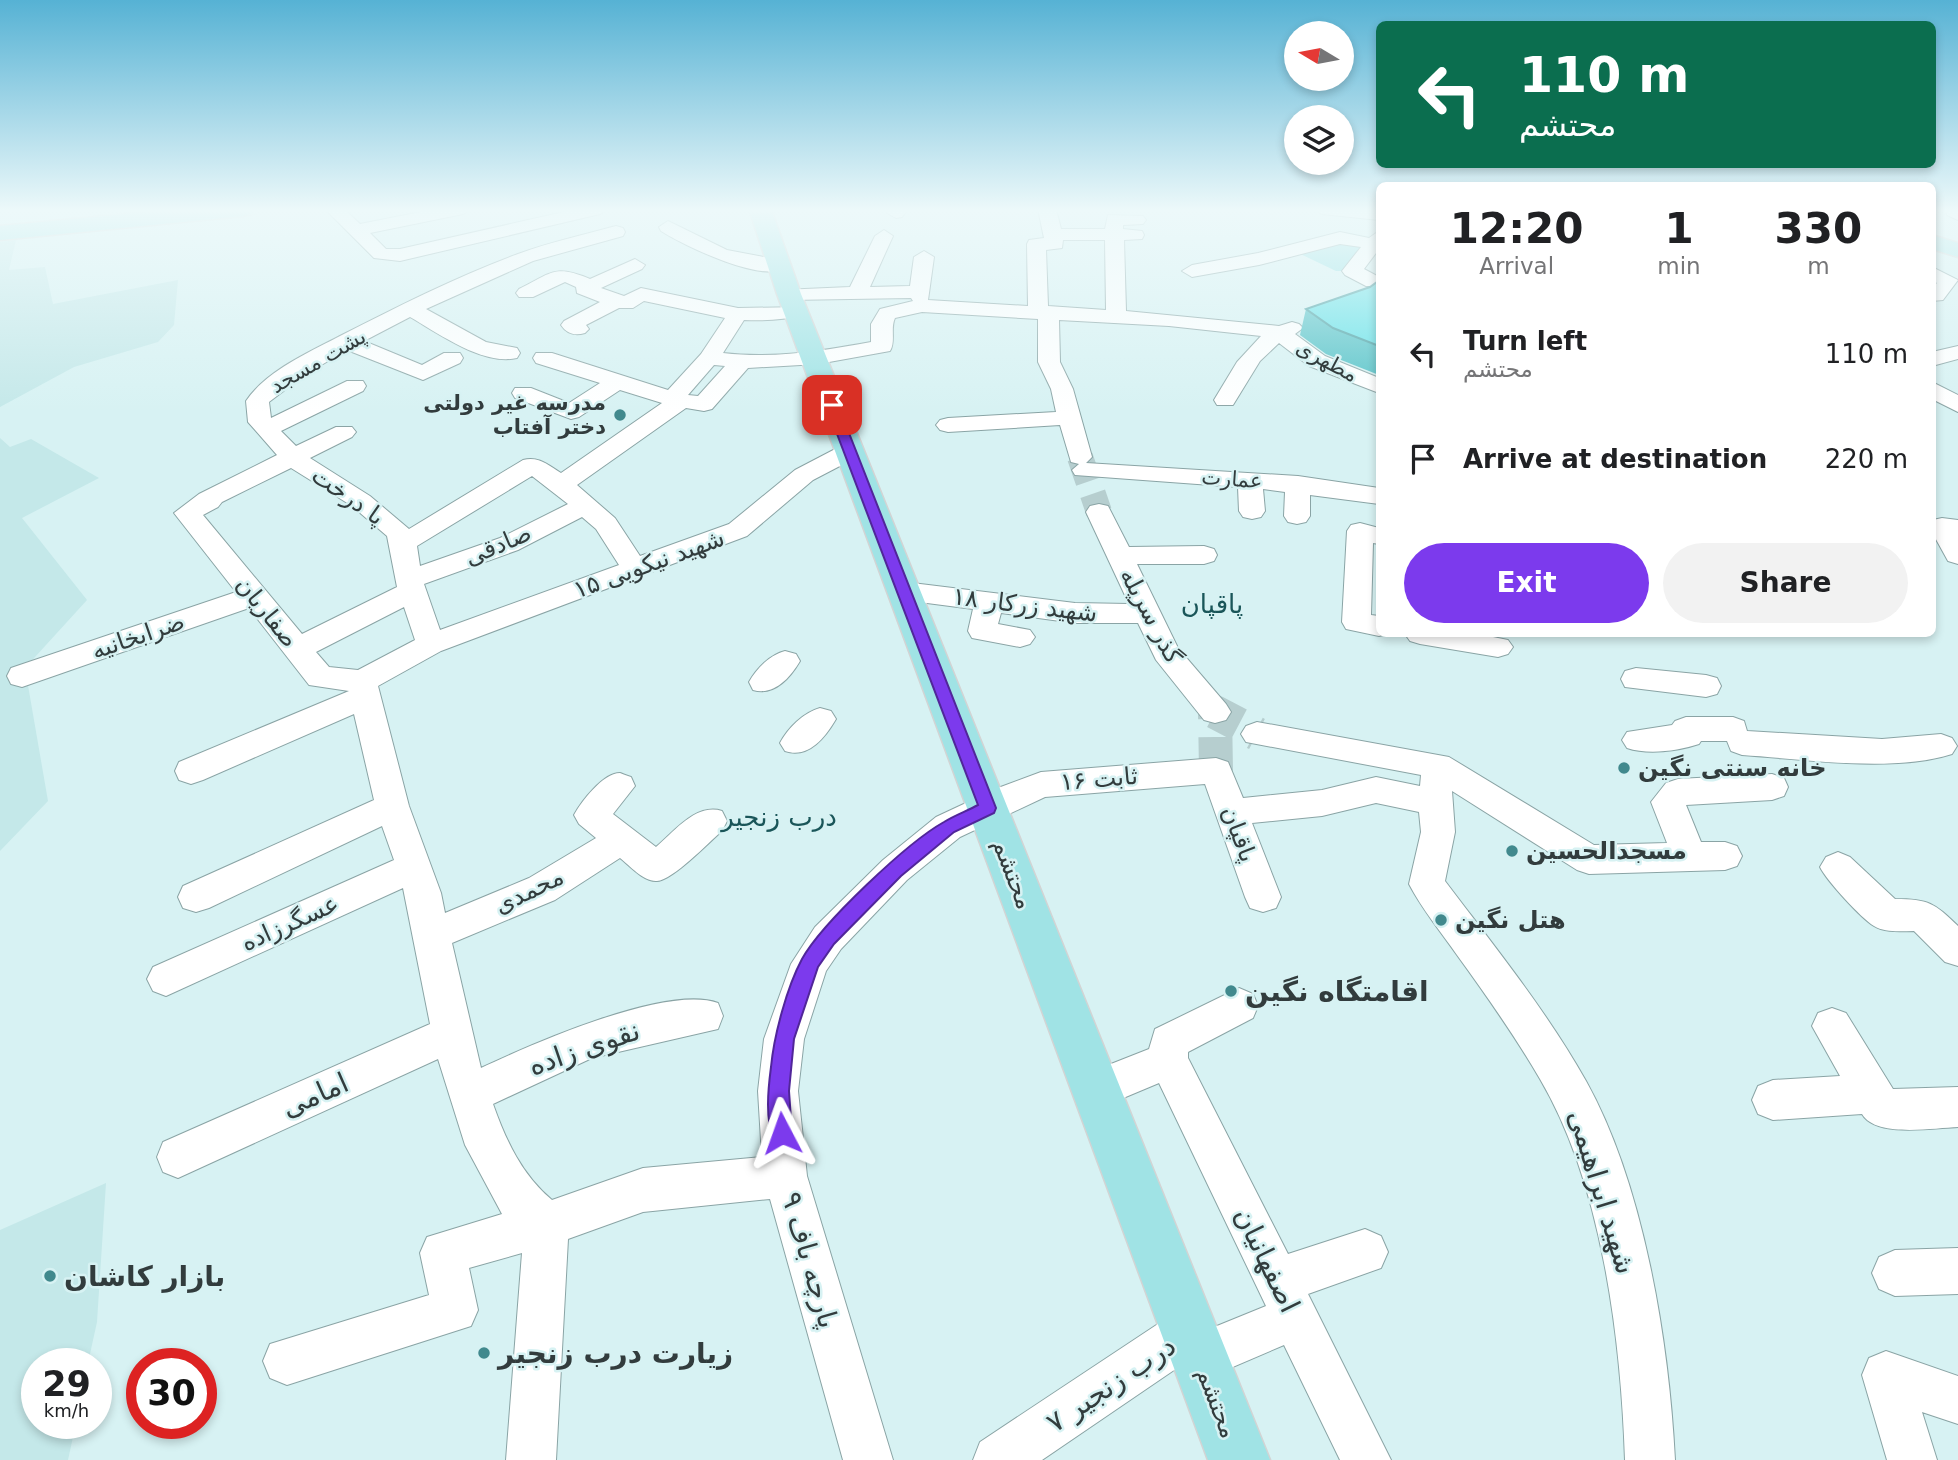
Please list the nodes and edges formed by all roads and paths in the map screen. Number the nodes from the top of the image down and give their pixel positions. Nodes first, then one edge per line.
1 (479, 277) edge
2 (559, 277) edge
3 (569, 277) edge
4 (610, 277) edge
5 (763, 277) edge
6 (774, 277) edge
7 (865, 277) edge
8 (922, 277) edge
9 (1043, 277) edge
10 (1116, 277) edge
11 (1353, 277) edge
12 (1940, 277) edge
13 (775, 283) junction
14 (592, 286) junction
15 (1373, 291) edge
16 (858, 292) junction
17 (526, 293) dead end
18 (1936, 296) dead end
19 (920, 299) junction
20 (617, 301) junction
21 (412, 310) junction
22 (1043, 312) junction
23 (465, 314) dead end
24 (738, 314) junction
25 (1116, 316) junction
26 (1309, 322) edge
27 (438, 326) junction
28 (578, 329) dead end
29 (514, 331) dead end
30 (1278, 332) junction
31 (1048, 336) junction
32 (1024, 337) dead end
33 (347, 342) junction
34 (480, 346) junction
35 (1958, 352) edge
36 (509, 353) dead end
37 (452, 358) dead end
38 (709, 358) junction
39 (1936, 358) edge
40 (814, 359) junction
41 (740, 363) junction
42 (617, 382) junction
43 (1376, 385) edge
44 (355, 386) dead end
45 (1936, 391) edge
46 (677, 400) junction
47 (1226, 400) dead end
48 (257, 401) joint
49 (1958, 405) edge
50 (1068, 418) junction
51 (948, 425) dead end
52 (267, 429) junction
53 (344, 432) dead end
54 (850, 451) junction
55 (293, 458) junction
56 (1250, 480) junction
57 (561, 484) junction
58 (1298, 484) junction
59 (1376, 494) edge
60 (585, 505) junction
61 (1252, 511) dead end
62 (1099, 512) tunnel mouth
63 (1297, 516) dead end
64 (1958, 527) edge
65 (1376, 535) edge
66 (403, 543) junction
67 (1204, 555) dead end
68 (1958, 555) edge
69 (1120, 556) junction
70 (635, 569) junction
71 (411, 586) junction
72 (904, 591) junction
73 (254, 596) junction
74 (989, 602) junction
75 (1147, 614) junction
76 (1376, 625) edge
77 (1020, 637) dead end
78 (1438, 637) edge
79 (431, 644) junction
80 (1498, 647) dead end
81 (297, 649) junction
82 (785, 661) dead end
83 (22, 676) dead end
84 (1636, 679) dead end
85 (764, 682) dead end
86 (1706, 686) dead end
87 (363, 689) junction
88 (1215, 712) dead end
89 (820, 719) dead end
90 (1256, 734) tunnel mouth
91 (1638, 740) dead end
92 (796, 743) dead end
93 (1941, 746) dead end
94 (1379, 755) junction
95 (1438, 766) junction
96 (191, 771) dead end
97 (1216, 771) joint
98 (619, 786) dead end
99 (1772, 787) dead end
100 (1376, 790) junction
101 (1435, 802) junction
102 (392, 806) junction
103 (988, 808) junction
104 (1231, 811) junction
105 (710, 821) dead end
106 (621, 839) junction
107 (1689, 856) junction
108 (1725, 856) dead end
109 (414, 867) junction
110 (1838, 867) dead end
111 (196, 897) dead end
112 (1263, 897) dead end
113 (432, 935) junction
114 (1958, 950) edge
115 (166, 979) dead end
116 (1240, 1006) dead end
117 (704, 1016) dead end
118 (1832, 1026) dead end
119 (452, 1033) junction
120 (1168, 1060) junction
121 (1097, 1089) junction
122 (1873, 1094) junction
123 (469, 1095) junction
124 (1773, 1100) dead end
125 (1958, 1107) edge
126 (178, 1157) dead end
127 (785, 1176) junction
128 (547, 1224) junction
129 (1365, 1252) dead end
130 (1958, 1271) edge
131 (1895, 1273) dead end
132 (1286, 1299) junction
133 (1195, 1344) junction
134 (287, 1361) dead end
135 (1958, 1400) edge
136 (531, 1460) edge
137 (868, 1460) edge
138 (998, 1460) edge
139 (1240, 1460) edge
140 (1366, 1460) edge
141 (1650, 1460) edge
142 (1912, 1460) edge

1 - 21 street, پشت مسجد
2 - 17 street
3 - 14 street
4 - 14 street, پشت مسجد
5 - 13 street
6 - 13 main road, محتشم
7 - 16 street
8 - 19 street
9 - 22 street
10 - 25 street
11 - 15 street
12 - 18 street
13 - 16 street
13 - 24 street
13 - 40 main road, محتشم
14 - 20 street
16 - 19 street
19 - 22 street
19 - 40 street
20 - 24 street
20 - 28 street
21 - 27 street
21 - 33 street, پشت مسجد
22 - 25 street
22 - 31 street
23 - 27 street
24 - 38 street
25 - 30 street
26 - 30 street
27 - 34 street
29 - 34 street
30 - 43 street, مطهری
30 - 47 street
31 - 32 street
31 - 50 street
33 - 37 street
33 - 48 street, پشت مسجد
34 - 36 street
35 - 39 street
38 - 41 street
38 - 46 street
40 - 41 street
40 - 54 main road, محتشم
41 - 46 street
42 - 42 street
42 - 46 street
44 - 52 street
45 - 49 street
46 - 57 street
48 - 52 street, پا درخت
50 - 51 street
50 - 56 street, عمارت
52 - 55 street, پا درخت
53 - 55 street
54 - 70 street, شهید نیکویی ۱۵
54 - 72 main road, محتشم
55 - 66 street, پا درخت
55 - 73 street, صفاریان
56 - 58 street, عمارت
56 - 61 street
57 - 60 street
57 - 66 street
58 - 59 street, عمارت
58 - 63 street
60 - 70 street
60 - 71 street, صادقی
62 - 69 street, گذر سرپله
64 - 68 street
65 - 76 street
66 - 71 street, پا درخت
67 - 69 street
69 - 75 street, گذر سرپله
70 - 79 street, شهید نیکویی ۱۵
71 - 79 street, پا درخت
71 - 81 street, صادقی
72 - 74 street, شهید زرکار ۱۸
72 - 103 main road, محتشم
73 - 81 street, صفاریان
73 - 83 street, ضرابخانیه
74 - 75 street, شهید زرکار ۱۸
74 - 77 street
75 - 88 street, گذر سرپله
78 - 80 street
79 - 87 street, شهید نیکویی ۱۵
81 - 87 street, صفاریان
82 - 85 street
84 - 86 street
87 - 96 street, شهید نیکویی ۱۵
87 - 102 street
89 - 92 street
90 - 94 street
91 - 93 street
94 - 95 street
94 - 100 street
95 - 101 street, شهید ابراهیمی
95 - 107 street
97 - 103 street, ثابت ۱۶
97 - 104 street, پاقپان
98 - 106 street
99 - 107 street
100 - 101 street
100 - 104 street
101 - 141 street, شهید ابراهیمی
102 - 109 street
102 - 111 street
103 - 121 main road, محتشم
103 - 127 street, پارچه باف ۹
104 - 112 street, پاقپان
105 - 106 street
106 - 113 street, محمدی
107 - 108 street
109 - 113 street
109 - 115 street, عسگرزاده
110 - 114 street
113 - 119 street
116 - 120 street
117 - 123 street, نقوی زاده
118 - 122 street
119 - 123 street
119 - 126 street, امامی
120 - 121 street
120 - 132 street, اصفهانیان
121 - 133 main road, محتشم
122 - 124 street
122 - 125 street
123 - 128 street
127 - 128 street
127 - 137 street, پارچه باف ۹
128 - 134 street
128 - 136 street
129 - 132 street, درب زنجیر ۷
130 - 131 street
132 - 133 street, درب زنجیر ۷
132 - 140 street, اصفهانیان
133 - 138 street, درب زنجیر ۷
133 - 139 main road, محتشم
135 - 142 street

